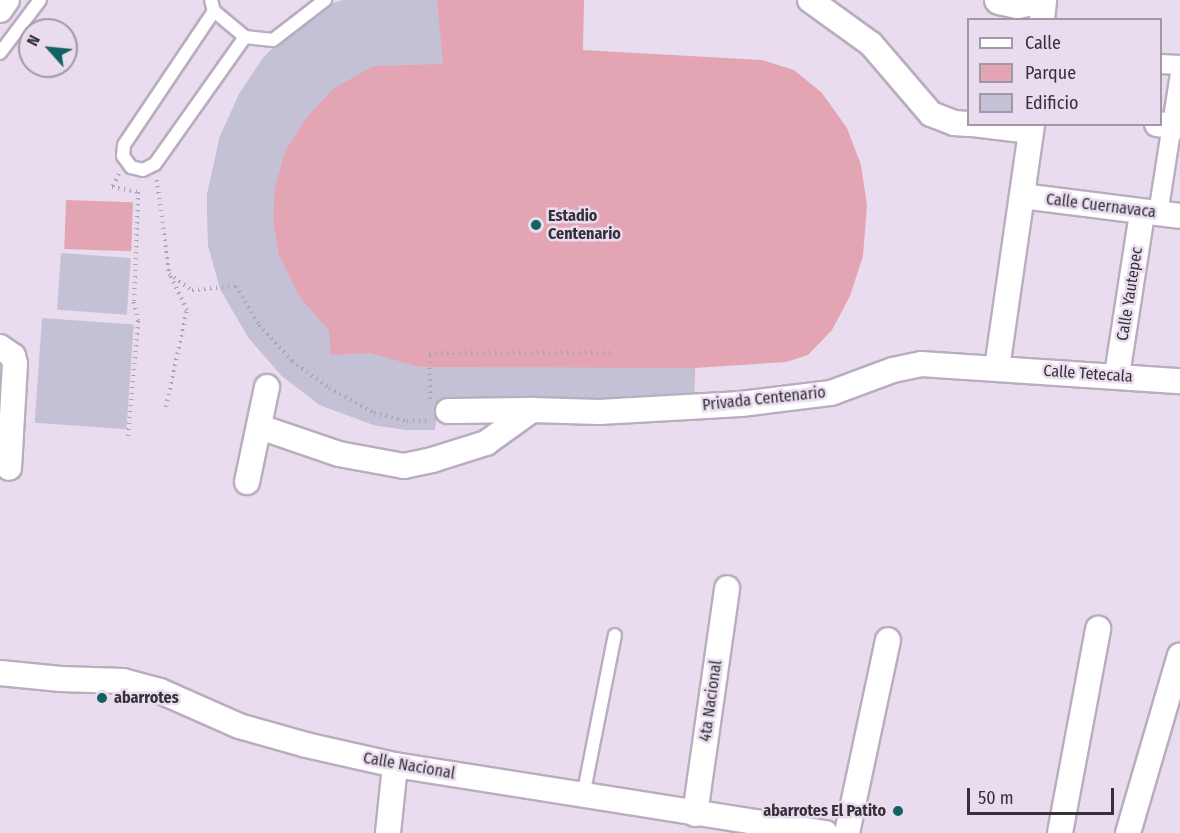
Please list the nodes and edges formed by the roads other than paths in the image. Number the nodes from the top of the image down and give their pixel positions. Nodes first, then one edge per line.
1 (7, 0) edge
2 (40, 0) edge
3 (325, 0) edge
4 (810, 0) edge
5 (999, 0) edge
6 (1037, 0) edge
7 (1044, 0) edge
8 (213, 5) edge
9 (0, 10) edge
10 (1042, 18) edge
11 (245, 37) junction
12 (0, 53) edge
13 (1162, 64) edge
14 (1180, 65) edge
15 (1180, 74) edge
16 (967, 124) edge
17 (1002, 126) edge
18 (1170, 126) edge
19 (1032, 128) edge
20 (1022, 196) junction
21 (1160, 214) edge
22 (0, 346) edge
23 (997, 368) junction
24 (1117, 375) junction
25 (1180, 381) edge
26 (267, 387) dead end
27 (532, 410) junction
28 (448, 411) dead end
29 (260, 427) junction
30 (9, 468) dead end
31 (247, 482) dead end
32 (727, 588) dead end
33 (1098, 629) dead end
34 (615, 635) dead end
35 (888, 640) dead end
36 (1180, 655) edge
37 (0, 673) edge
38 (395, 765) junction
39 (583, 796) junction
40 (695, 814) junction
41 (388, 833) edge
42 (826, 833) edge
43 (847, 833) edge
44 (1060, 833) edge
45 (1128, 833) edge

1 - 9 street
2 - 12 lane
3 - 11 lane
4 - 16 street
5 - 6 street
7 - 10 street
8 - 11 lane
8 - 11 lane
13 - 14 street
15 - 18 street
17 - 19 street
18 - 21 street
19 - 20 street
20 - 21 street, Calle Cuernavaca
20 - 23 street
21 - 24 street, Calle Yautepec
22 - 30 street
23 - 24 street, Calle Tetecala
23 - 27 street, Privada Centenario
24 - 25 street, Calle Tetecala
26 - 29 street
27 - 28 street, Privada Centenario
27 - 29 street
29 - 31 street
32 - 40 street, 4ta Nacional
33 - 44 street
34 - 39 lane
35 - 43 street
36 - 45 street
37 - 38 street, Calle Nacional
38 - 39 street, Calle Nacional
38 - 41 street
39 - 40 street, Calle Nacional
40 - 42 street, Calle Nacional

